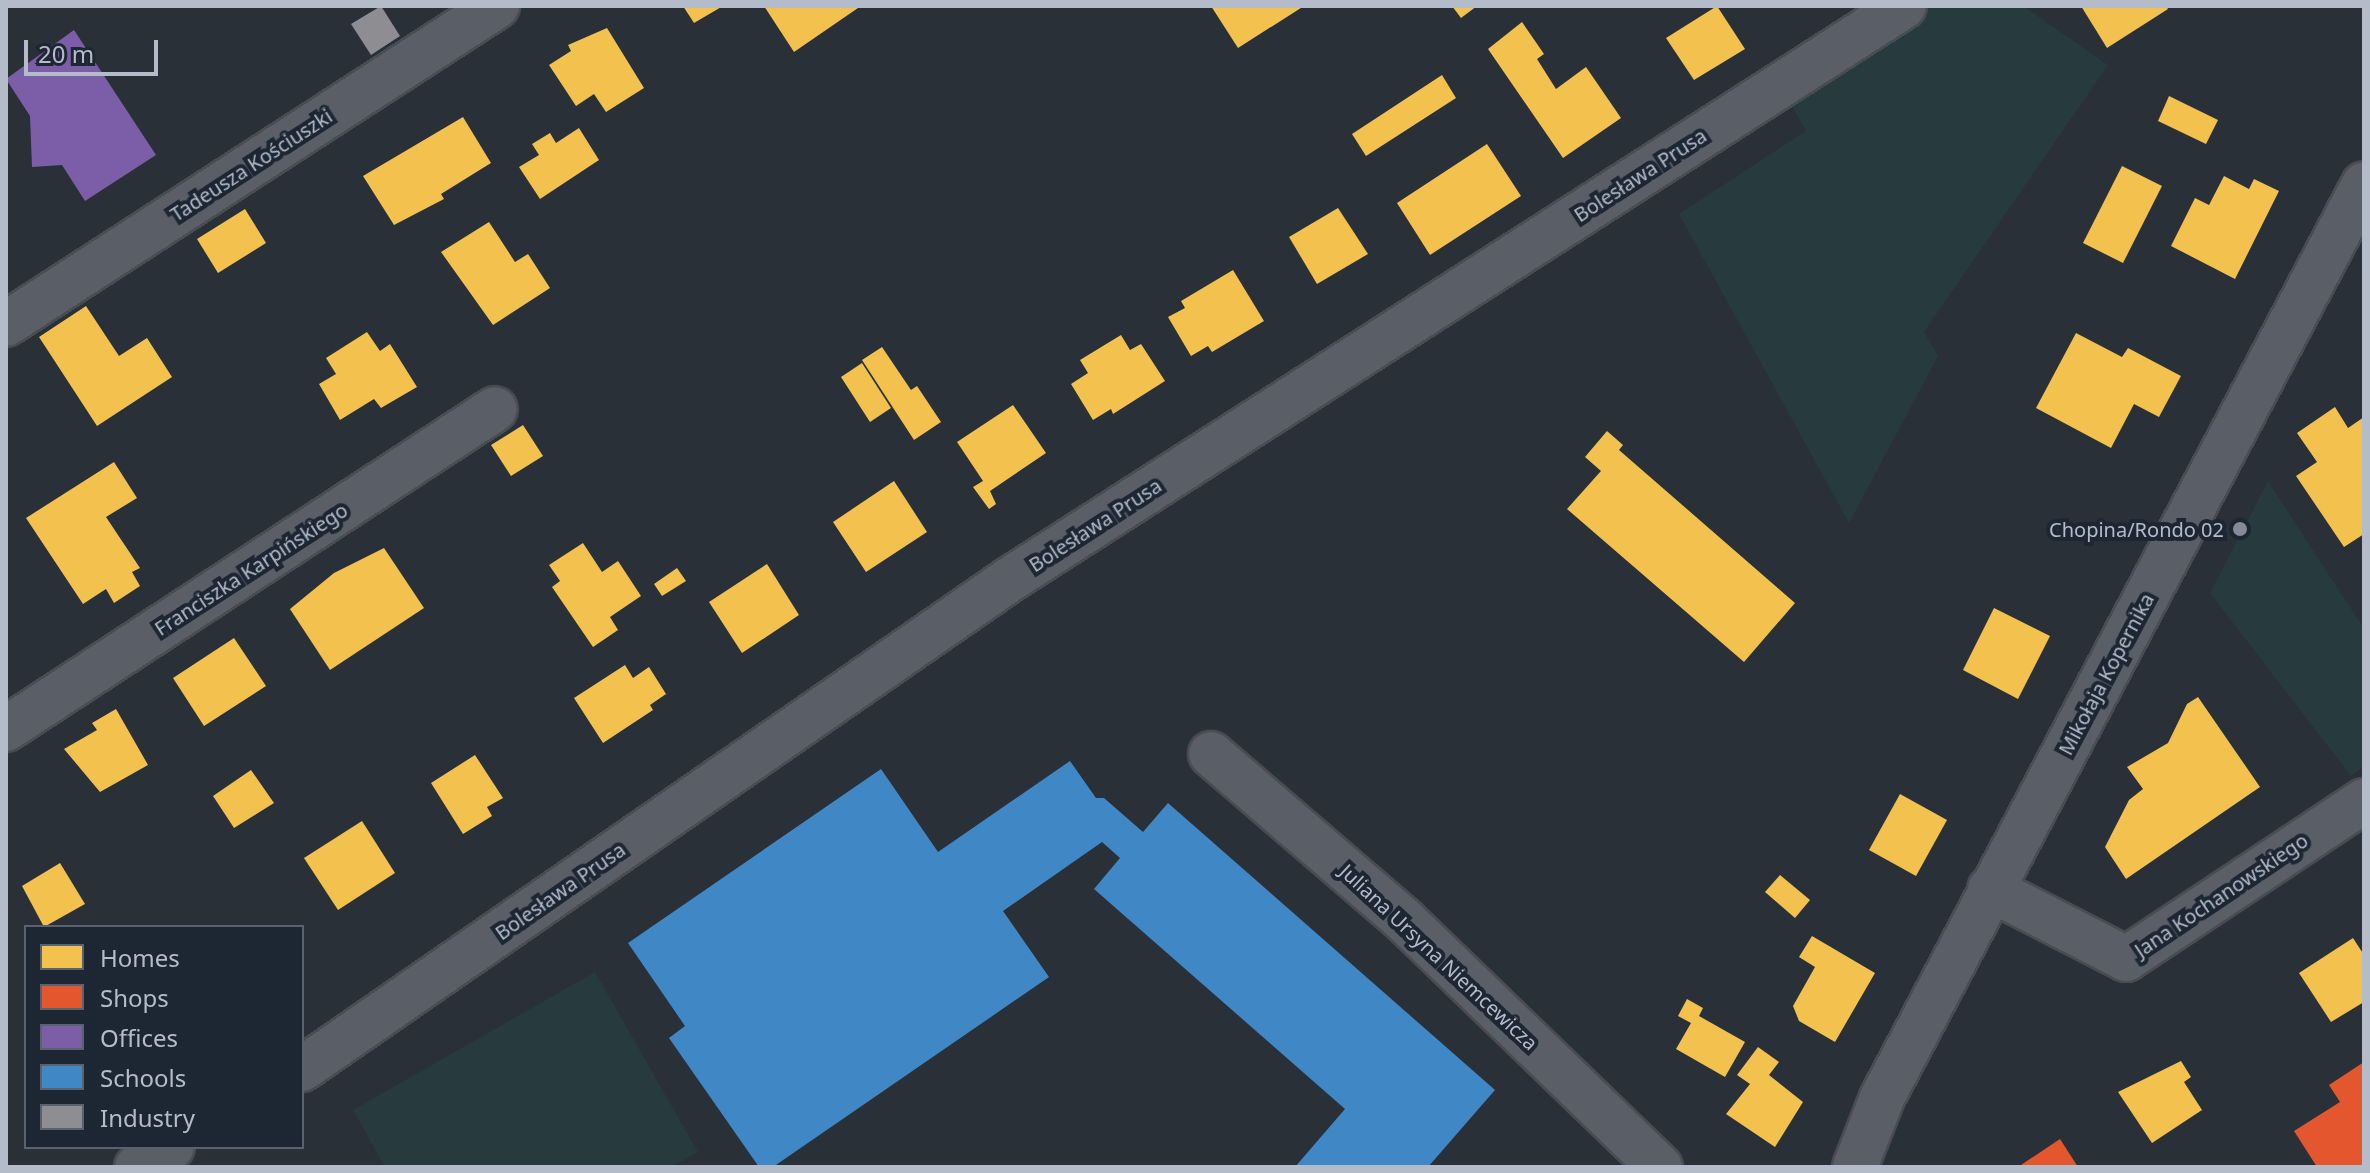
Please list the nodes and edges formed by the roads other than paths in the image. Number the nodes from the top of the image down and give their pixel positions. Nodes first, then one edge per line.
1 (497, 6) edge
2 (1904, 6) edge
3 (2364, 184) edge
4 (6, 324) edge
5 (495, 409) dead end
6 (6, 729) edge
7 (1211, 754) dead end
8 (2364, 801) edge
9 (1990, 889) junction
10 (304, 1068) edge
11 (168, 1149) edge
12 (137, 1167) edge
13 (1660, 1167) edge
14 (1855, 1167) edge

1 - 4 street, Tadeusza Kościuszki
2 - 10 street, Bolesława Prusa
3 - 9 street, Mikołaja Kopernika
5 - 6 street, Franciszka Karpińskiego
7 - 13 street, Juliana Ursyna Niemcewicza
8 - 9 street, Jana Kochanowskiego
9 - 14 street, Mikołaja Kopernika
11 - 12 street

